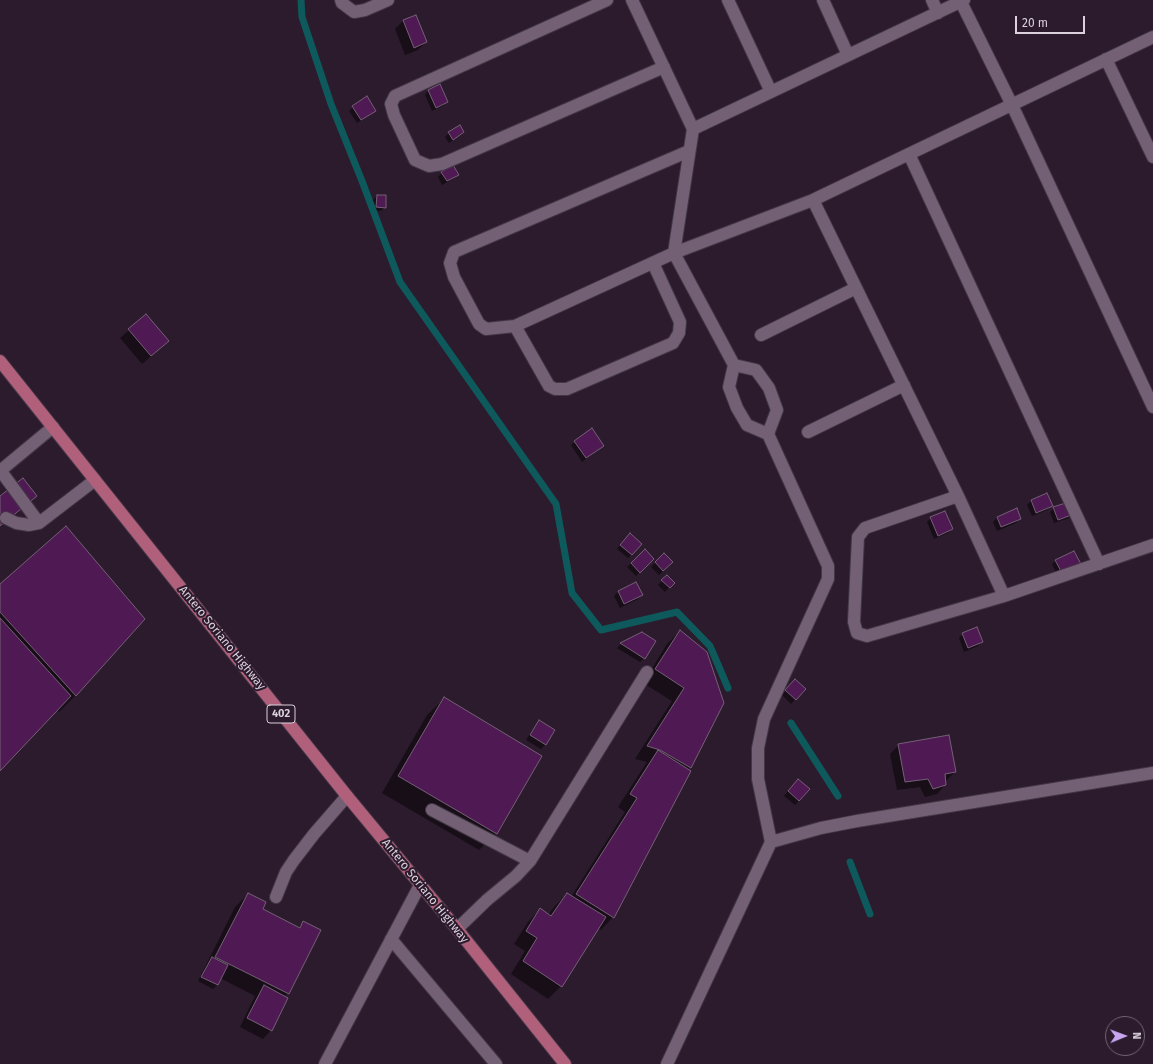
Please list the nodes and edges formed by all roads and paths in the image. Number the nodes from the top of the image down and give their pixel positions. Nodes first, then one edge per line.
1 (341, 0) edge
2 (388, 0) edge
3 (607, 0) edge
4 (632, 0) edge
5 (728, 0) edge
6 (823, 0) edge
7 (932, 0) edge
8 (963, 1) edge
9 (938, 13) junction
10 (1153, 37) edge
11 (848, 55) junction
12 (1106, 59) junction
13 (664, 67) junction
14 (771, 92) junction
15 (1012, 105) junction
16 (693, 129) junction
17 (689, 151) junction
18 (909, 154) junction
19 (1153, 157) edge
20 (813, 200) junction
21 (674, 253) junction
22 (653, 263) junction
23 (856, 288) junction
24 (515, 326) junction
25 (760, 335) dead end
26 (734, 365) junction
27 (2, 369) edge
28 (904, 384) junction
29 (1153, 407) edge
30 (52, 427) junction
31 (808, 432) dead end
32 (768, 434) junction
33 (0, 470) edge
34 (95, 480) junction
35 (958, 496) junction
36 (6, 518) dead end
37 (39, 523) junction
38 (1153, 545) edge
39 (1099, 564) junction
40 (1004, 596) junction
41 (647, 672) dead end
42 (1153, 773) edge
43 (347, 796) junction
44 (432, 810) dead end
45 (771, 842) junction
46 (530, 862) junction
47 (420, 885) junction
48 (276, 897) dead end
49 (457, 929) junction
50 (391, 939) junction
51 (324, 1064) edge
52 (496, 1064) edge
53 (566, 1064) edge
54 (667, 1064) edge

1 - 2 street
3 - 13 street
4 - 13 street
5 - 14 street
6 - 11 street
7 - 9 street
8 - 9 street
8 - 15 street
9 - 11 street
10 - 12 street
11 - 14 street
12 - 15 street
12 - 19 street
13 - 16 street
14 - 16 street
15 - 18 street
15 - 29 street
16 - 17 street
17 - 21 street
17 - 24 street
18 - 20 street
18 - 39 street
20 - 21 street
20 - 23 street
21 - 22 street
21 - 26 street
22 - 24 street
22 - 24 street
23 - 25 street
23 - 28 street
26 - 32 street
26 - 32 street
27 - 30 main road, Antero Soriano Highway / 402
28 - 31 street
28 - 35 street
30 - 33 street
30 - 34 main road, Antero Soriano Highway / 402
32 - 45 street
33 - 37 street
34 - 37 street
34 - 43 main road, Antero Soriano Highway / 402
35 - 40 street
35 - 40 street
36 - 37 street
38 - 39 street
39 - 40 street
41 - 46 street
42 - 45 street
43 - 47 main road, Antero Soriano Highway / 402
43 - 48 street
44 - 46 street
45 - 54 street
46 - 49 street
47 - 49 main road, Antero Soriano Highway / 402
47 - 50 street
49 - 53 main road, Antero Soriano Highway / 402
50 - 51 street
50 - 52 street

